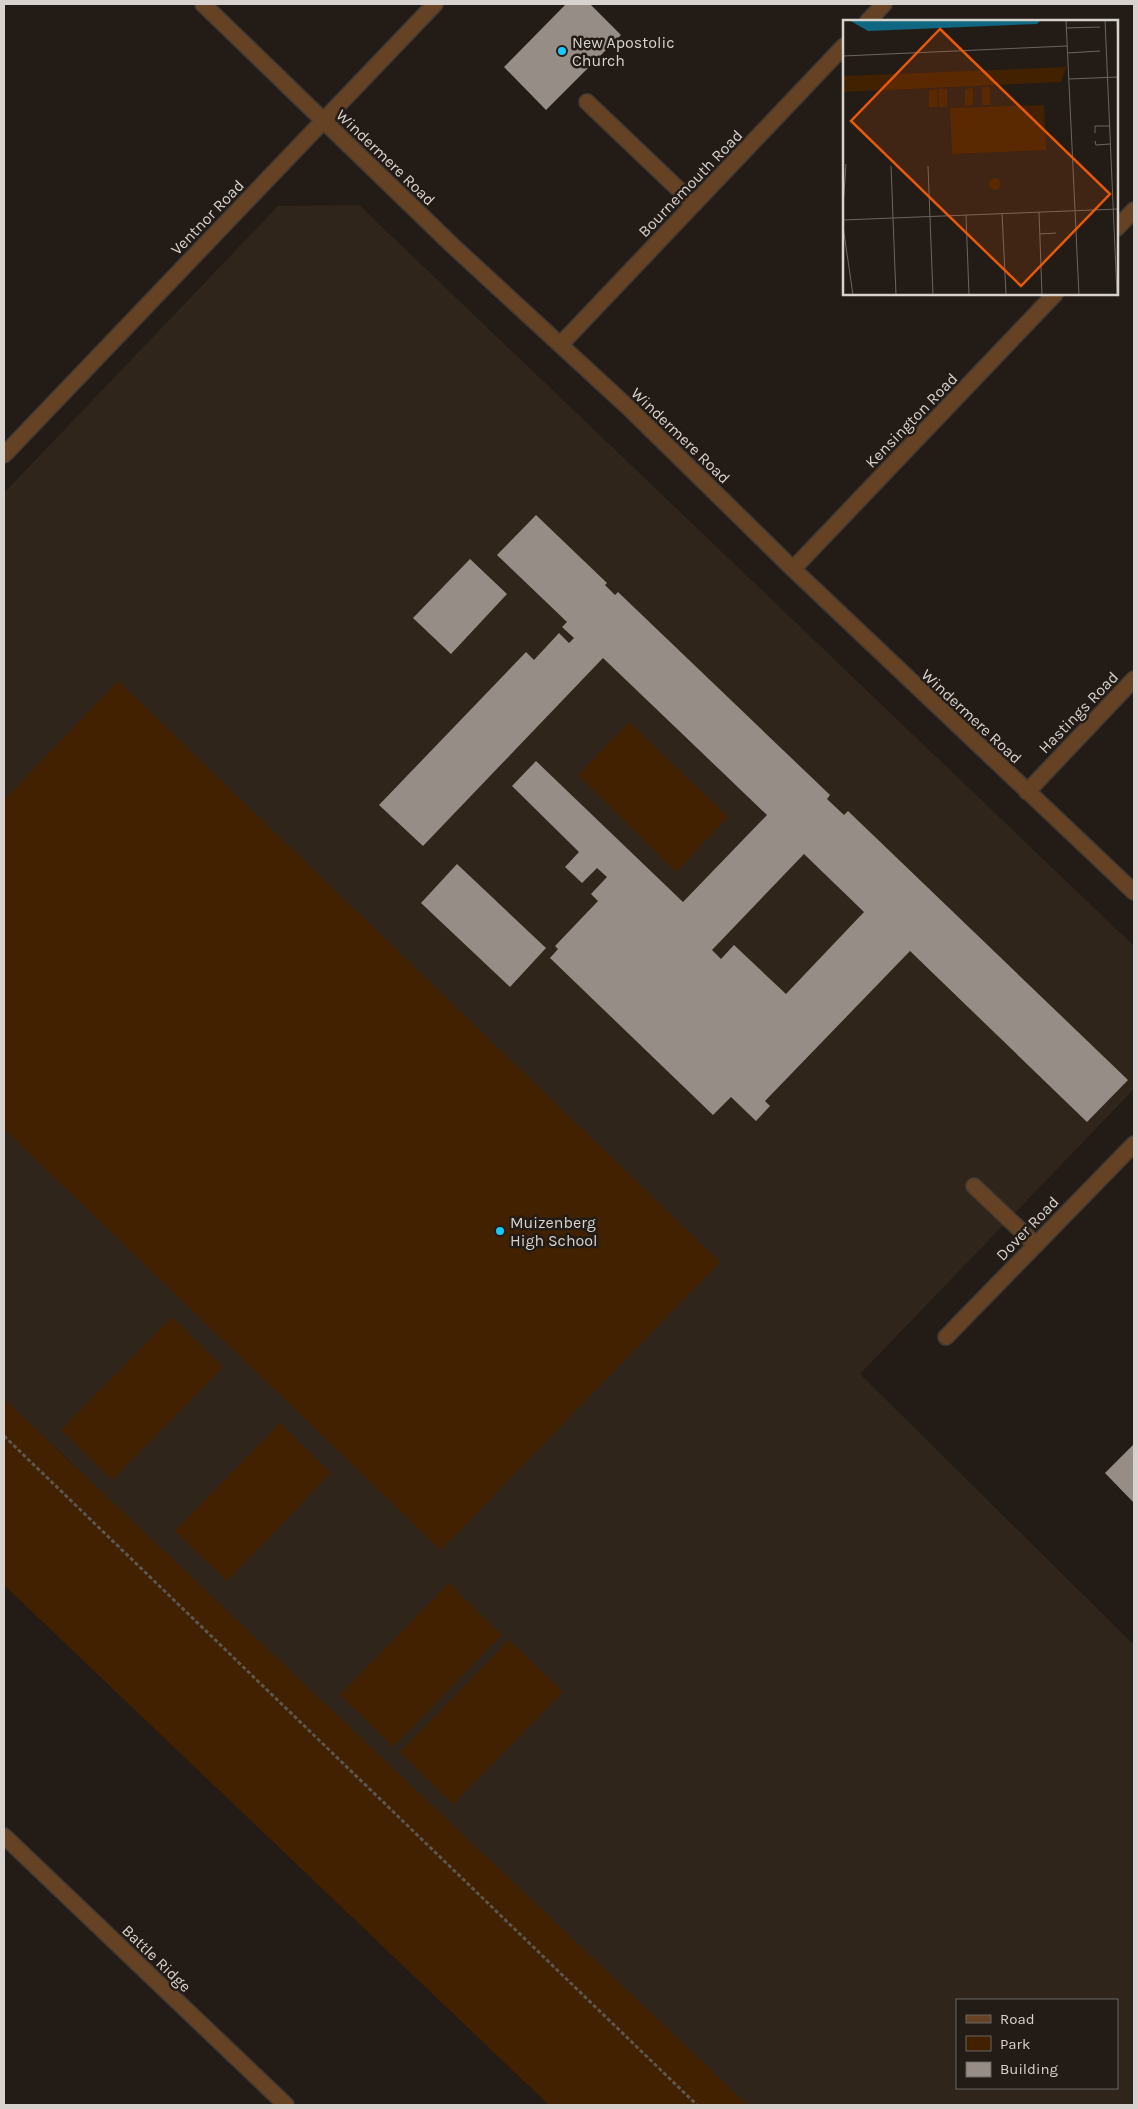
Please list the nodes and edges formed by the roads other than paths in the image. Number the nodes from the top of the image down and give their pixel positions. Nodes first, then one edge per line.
1 (203, 4) edge
2 (435, 4) edge
3 (884, 4) edge
4 (869, 20) edge
5 (843, 47) edge
6 (587, 102) dead end
7 (324, 121) junction
8 (694, 204) junction
9 (1134, 210) edge
10 (1118, 227) edge
11 (1053, 295) edge
12 (561, 344) junction
13 (4, 455) edge
14 (792, 569) junction
15 (1134, 679) edge
16 (1027, 792) junction
17 (1134, 892) edge
18 (1134, 1144) edge
19 (974, 1186) dead end
20 (1036, 1245) junction
21 (946, 1337) dead end
22 (4, 1836) edge
23 (286, 2105) edge

1 - 7 street, Windermere Road
2 - 7 street, Ventnor Road
3 - 4 street
5 - 8 street, Bournemouth Road
6 - 8 street
7 - 12 street, Windermere Road
7 - 13 street, Ventnor Road
8 - 12 street, Bournemouth Road
9 - 10 street
11 - 14 street, Kensington Road
12 - 14 street, Windermere Road
14 - 16 street, Windermere Road
15 - 16 street, Hastings Road
16 - 17 street, Windermere Road
18 - 20 street, Dover Road
19 - 20 street
20 - 21 street, Dover Road
22 - 23 street, Battle Ridge

